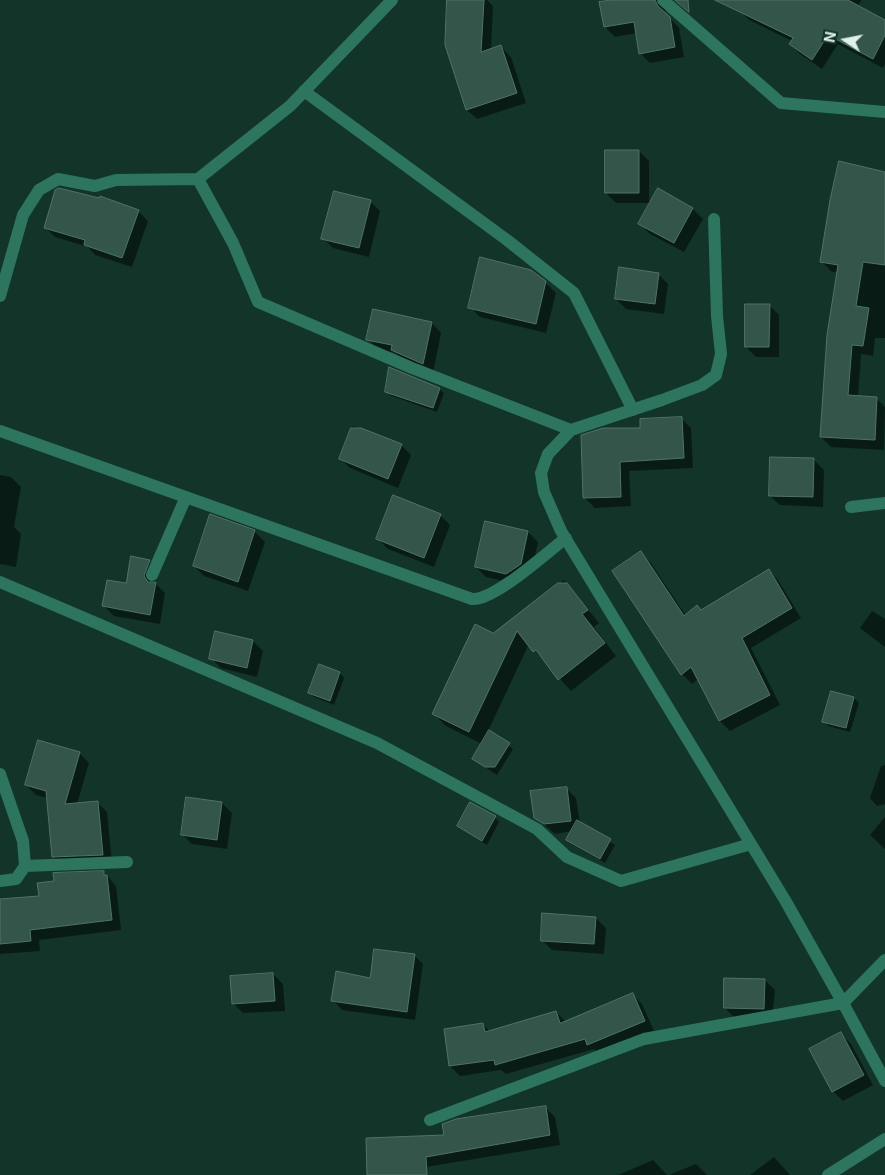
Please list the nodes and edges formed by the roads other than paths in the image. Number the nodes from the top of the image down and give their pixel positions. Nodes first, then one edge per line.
1 (392, 0) edge
2 (663, 0) edge
3 (304, 91) junction
4 (885, 112) edge
5 (198, 178) junction
6 (714, 219) dead end
7 (1, 291) edge
8 (633, 410) junction
9 (571, 430) junction
10 (0, 431) edge
11 (186, 497) junction
12 (885, 503) edge
13 (851, 507) dead end
14 (566, 538) junction
15 (152, 575) dead end
16 (0, 582) edge
17 (0, 774) edge
18 (751, 844) junction
19 (127, 862) dead end
20 (25, 866) junction
21 (0, 881) edge
22 (885, 960) edge
23 (843, 1003) junction
24 (885, 1081) edge
25 (430, 1120) dead end
26 (885, 1139) edge
27 (828, 1175) edge

1 - 3 street
2 - 4 street
3 - 5 street
3 - 8 street
5 - 7 street
5 - 9 street
6 - 8 street
8 - 9 street
9 - 14 street
10 - 11 street
11 - 14 street
11 - 15 street
12 - 13 street
14 - 18 street
16 - 18 street
17 - 20 street
18 - 23 street
19 - 20 street
20 - 21 street
22 - 23 street
23 - 24 street
23 - 25 street
26 - 27 street

